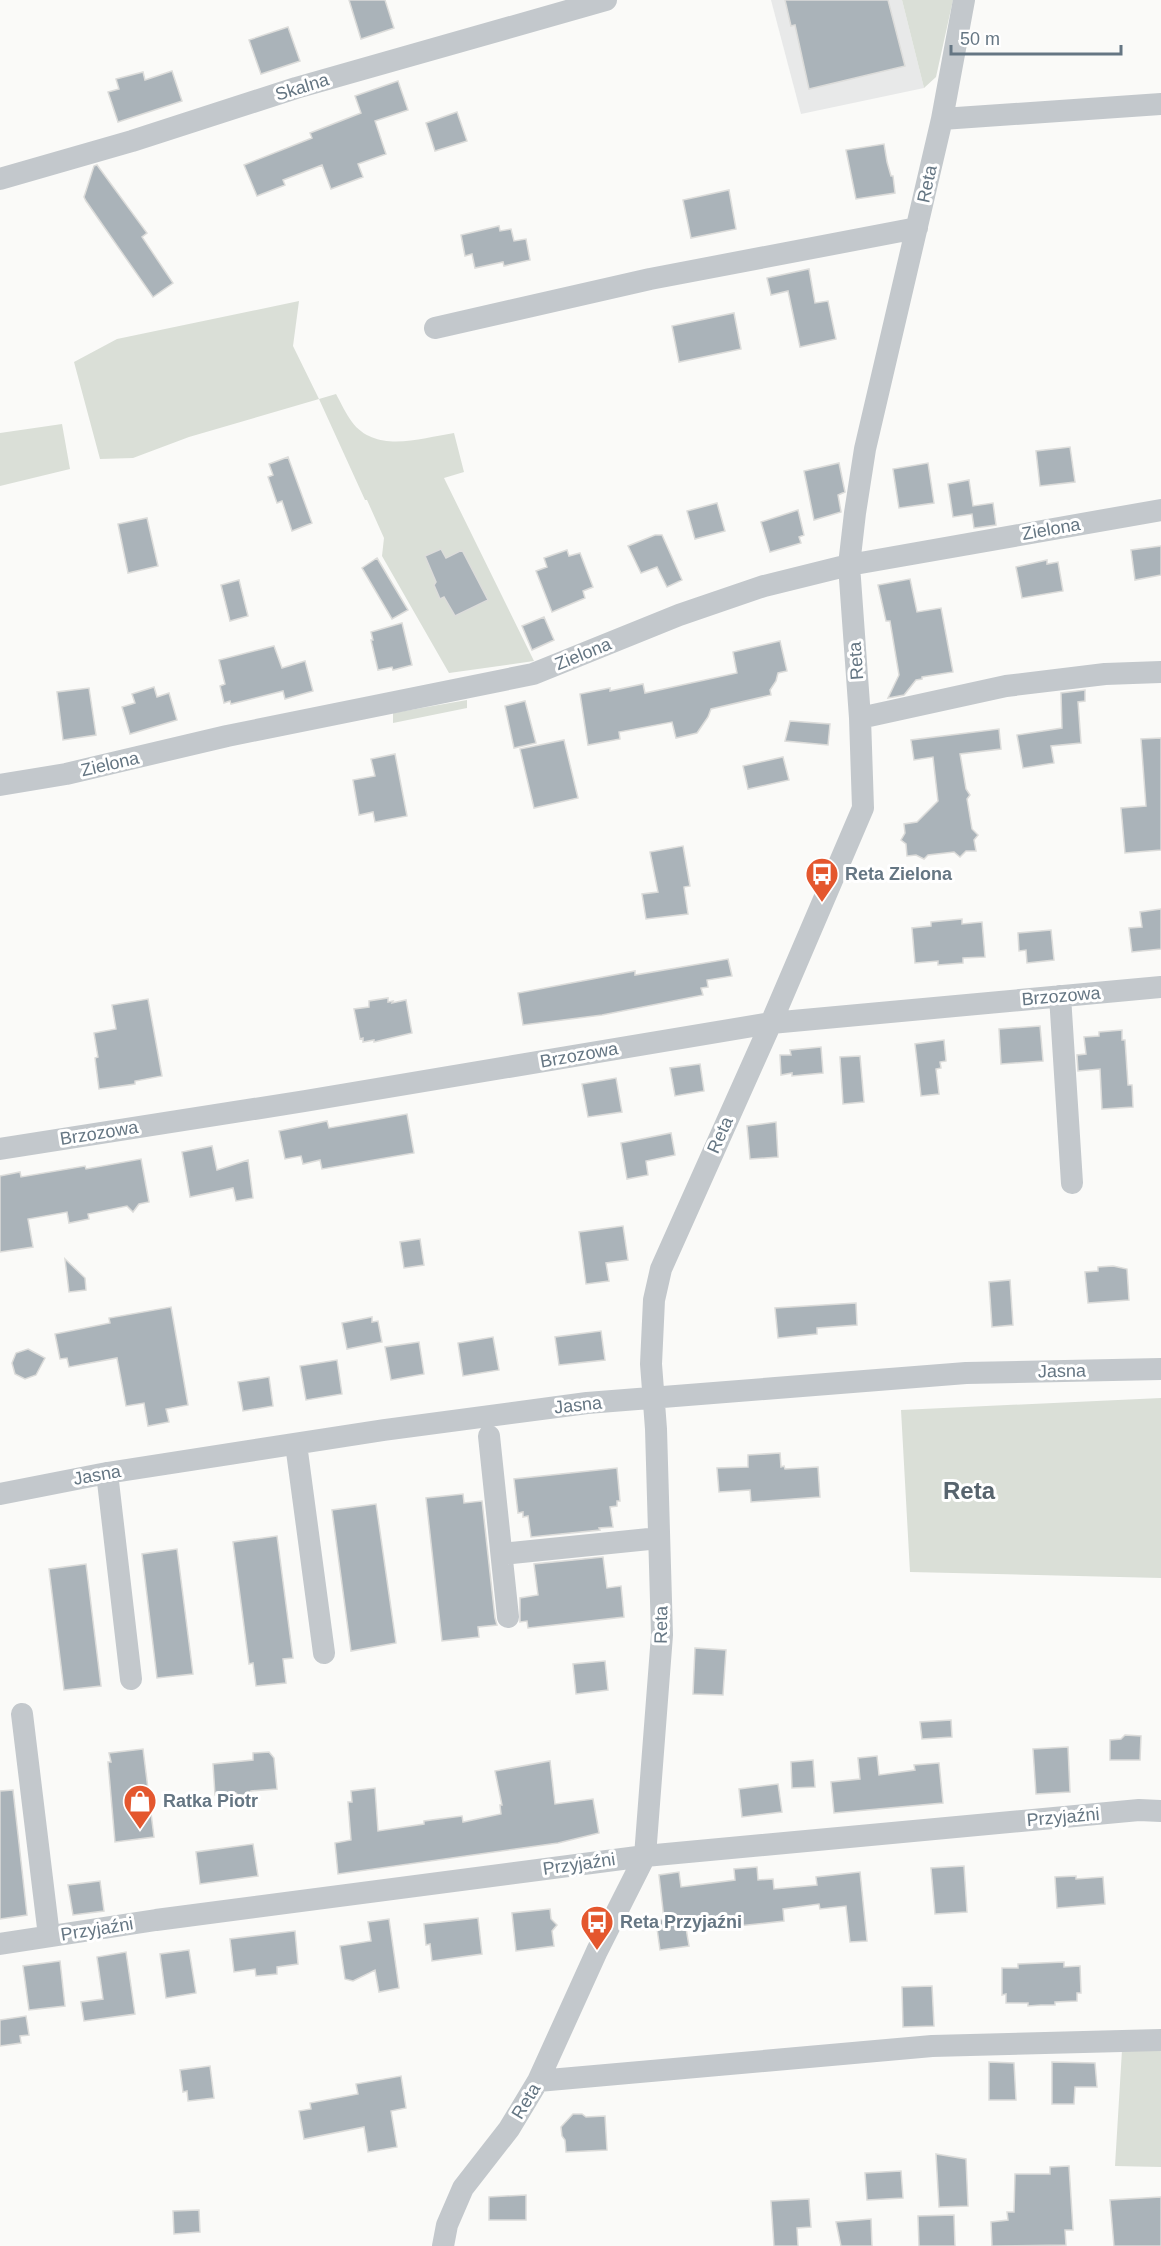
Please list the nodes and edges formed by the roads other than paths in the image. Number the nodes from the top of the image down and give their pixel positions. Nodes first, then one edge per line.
1 (606, 0) edge
2 (964, 0) edge
3 (1161, 104) edge
4 (942, 119) junction
5 (0, 179) edge
6 (917, 228) junction
7 (435, 328) dead end
8 (1161, 510) edge
9 (849, 565) junction
10 (1161, 672) edge
11 (860, 718) junction
12 (0, 785) edge
13 (1161, 987) edge
14 (1060, 996) junction
15 (771, 1023) junction
16 (0, 1149) edge
17 (1072, 1183) dead end
18 (1161, 1369) edge
19 (652, 1398) junction
20 (489, 1436) dead end
21 (296, 1444) junction
22 (107, 1473) junction
23 (0, 1494) edge
24 (659, 1538) junction
25 (502, 1554) junction
26 (508, 1617) dead end
27 (324, 1653) dead end
28 (131, 1679) dead end
29 (22, 1714) dead end
30 (1161, 1811) edge
31 (645, 1856) junction
32 (49, 1936) junction
33 (0, 1944) edge
34 (1161, 2040) edge
35 (538, 2081) junction
36 (443, 2246) edge

1 - 5 street, Skalna
2 - 4 street, Reta
3 - 4 street
4 - 6 street, Reta
6 - 7 street
6 - 9 street, Reta
8 - 9 street, Zielona
9 - 11 street, Reta
9 - 12 street, Zielona
10 - 11 street
11 - 15 street, Reta
13 - 14 street, Brzozowa
14 - 15 street, Brzozowa
14 - 17 street
15 - 16 street, Brzozowa
15 - 19 street, Reta
18 - 19 street, Jasna
19 - 21 street, Jasna
19 - 24 street, Reta
20 - 25 street
21 - 22 street, Jasna
21 - 27 street
22 - 23 street, Jasna
22 - 28 street
24 - 25 street
24 - 31 street, Reta
25 - 26 street
29 - 32 street
30 - 31 street, Przyjaźni
31 - 32 street, Przyjaźni
31 - 35 street, Reta
32 - 33 street, Przyjaźni
34 - 35 street
35 - 36 street, Reta

